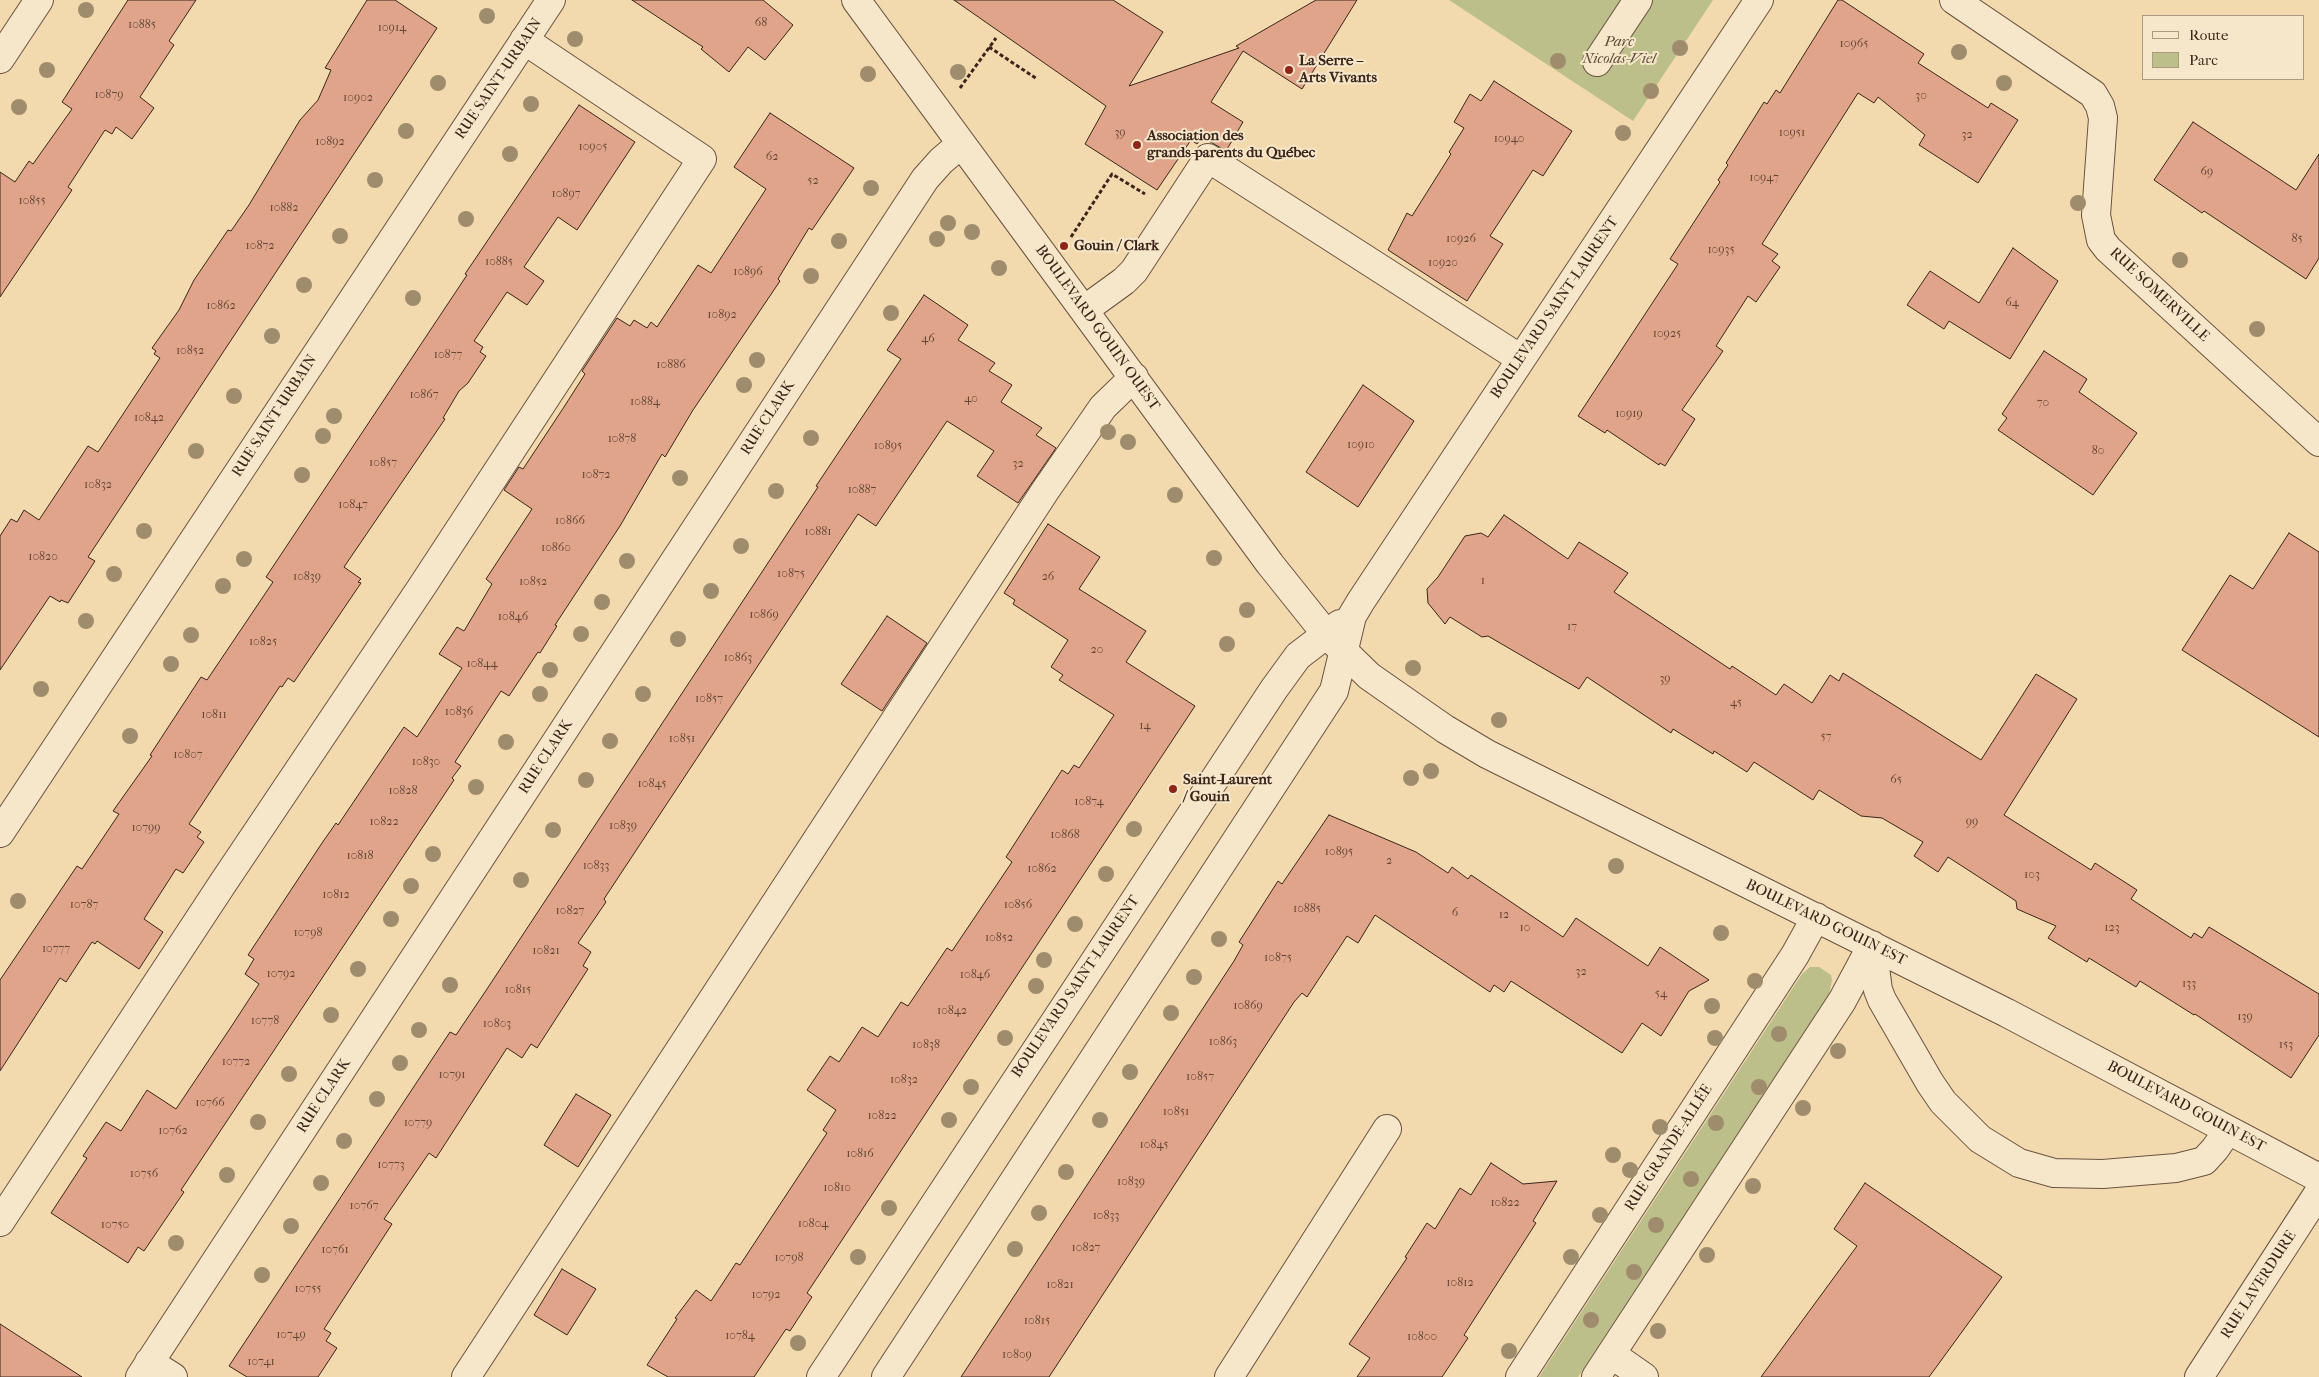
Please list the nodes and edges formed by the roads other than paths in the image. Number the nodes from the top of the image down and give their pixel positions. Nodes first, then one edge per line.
1 (40, 0) edge
2 (551, 0) edge
3 (856, 0) edge
4 (1638, 0) edge
5 (1759, 0) edge
6 (1954, 0) edge
7 (524, 40) junction
8 (0, 59) edge
9 (1597, 62) dead end
10 (961, 144) junction
11 (1084, 310) junction
12 (1521, 359) junction
13 (1134, 378) junction
14 (2319, 442) edge
15 (1335, 643) junction
16 (0, 833) edge
17 (1816, 917) junction
18 (1872, 945) junction
19 (1388, 1129) dead end
20 (2228, 1130) junction
21 (2319, 1178) edge
22 (2319, 1192) edge
23 (0, 1222) edge
24 (1610, 1354) junction
25 (145, 1369) edge
26 (173, 1377) edge
27 (466, 1377) edge
28 (821, 1377) edge
29 (886, 1377) edge
30 (1229, 1377) edge
31 (1520, 1377) edge
32 (1596, 1377) edge
33 (1644, 1377) edge
34 (2199, 1377) edge

1 - 8 street
2 - 7 street, RUE SAINT-URBAIN
3 - 10 street, BOULEVARD GOUIN OUEST
4 - 9 street
5 - 12 street, BOULEVARD SAINT-LAURENT
6 - 14 street, RUE SOMERVILLE
7 - 16 street, RUE SAINT-URBAIN
7 - 23 street
10 - 11 street, BOULEVARD GOUIN OUEST
10 - 25 street, RUE CLARK
11 - 12 street
11 - 13 street, BOULEVARD GOUIN OUEST
12 - 15 street, BOULEVARD SAINT-LAURENT
13 - 15 street, BOULEVARD GOUIN OUEST
13 - 27 street
15 - 17 street, BOULEVARD GOUIN EST
15 - 28 street, BOULEVARD SAINT-LAURENT
15 - 29 street, BOULEVARD SAINT-LAURENT
17 - 18 street, BOULEVARD GOUIN EST
17 - 31 street, RUE GRANDE-ALLÉE
18 - 20 street, BOULEVARD GOUIN EST
18 - 20 street
18 - 24 street
19 - 30 street
20 - 21 street, BOULEVARD GOUIN EST
22 - 34 street, RUE LAVERDURE
24 - 32 street
24 - 33 street
25 - 26 street

